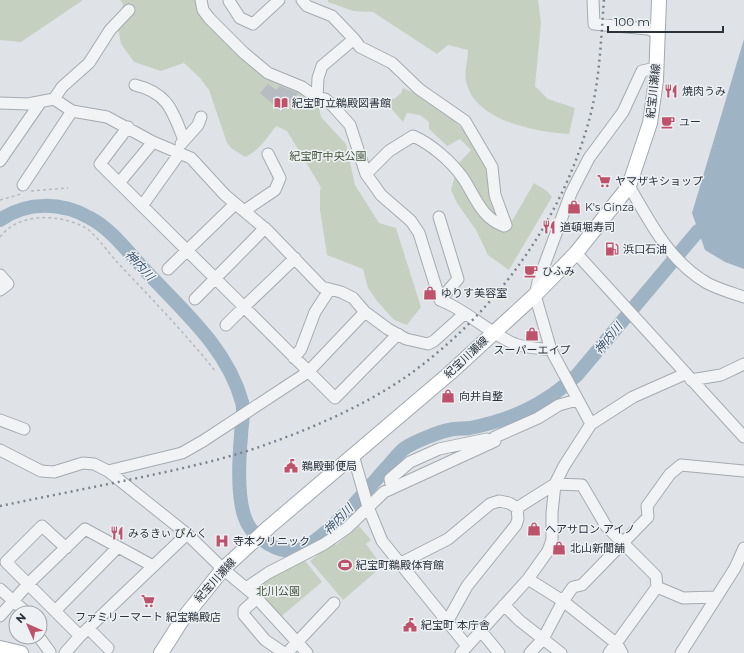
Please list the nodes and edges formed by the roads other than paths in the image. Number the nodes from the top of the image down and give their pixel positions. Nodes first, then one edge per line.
1 (201, 0) edge
2 (279, 0) edge
3 (302, 0) edge
4 (593, 0) edge
5 (659, 0) edge
6 (229, 1) dead end
7 (129, 10) dead end
8 (658, 33) junction
9 (354, 38) junction
10 (656, 68) junction
11 (134, 84) dead end
12 (317, 98) junction
13 (54, 99) junction
14 (0, 102) edge
15 (40, 103) junction
16 (72, 111) junction
17 (201, 117) dead end
18 (128, 128) junction
19 (184, 140) junction
20 (153, 142) junction
21 (176, 152) junction
22 (268, 154) dead end
23 (0, 161) edge
24 (366, 174) junction
25 (119, 183) junction
26 (629, 186) junction
27 (25, 190) road end
28 (142, 206) junction
29 (239, 208) junction
30 (439, 217) dead end
31 (264, 228) junction
32 (187, 251) junction
33 (576, 253) junction
34 (295, 258) junction
35 (168, 269) dead end
36 (0, 275) edge
37 (216, 279) junction
38 (330, 289) junction
39 (0, 290) edge
40 (535, 295) junction
41 (744, 297) edge
42 (195, 299) dead end
43 (440, 300) junction
44 (244, 307) junction
45 (365, 312) junction
46 (464, 314) junction
47 (226, 325) dead end
48 (493, 333) junction
49 (398, 334) junction
50 (551, 350) junction
51 (294, 358) junction
52 (744, 364) edge
53 (308, 372) junction
54 (688, 377) junction
55 (576, 397) junction
56 (0, 420) edge
57 (591, 424) junction
58 (24, 430) dead end
59 (495, 437) junction
60 (744, 438) edge
61 (0, 450) edge
62 (353, 455) junction
63 (108, 471) junction
64 (744, 471) edge
65 (555, 484) junction
66 (392, 488) junction
67 (368, 507) junction
68 (517, 508) junction
69 (187, 534) junction
70 (624, 542) junction
71 (118, 547) junction
72 (66, 548) junction
73 (744, 548) edge
74 (399, 564) junction
75 (153, 566) junction
76 (223, 569) junction
77 (528, 579) junction
78 (28, 584) junction
79 (657, 587) junction
80 (246, 588) junction
81 (0, 590) edge
82 (257, 598) junction
83 (715, 598) junction
84 (14, 600) junction
85 (563, 601) junction
86 (334, 603) dead end
87 (19, 605) edge
88 (504, 605) junction
89 (55, 611) junction
90 (0, 616) edge
91 (447, 622) junction
92 (481, 631) junction
93 (84, 632) junction
94 (543, 639) junction
95 (296, 642) junction
96 (45, 645) edge
97 (0, 648) edge
98 (108, 648) dead end
99 (464, 649) edge
100 (620, 649) edge
101 (50, 652) dead end
102 (21, 653) edge
103 (65, 653) edge
104 (162, 653) edge
105 (284, 653) edge
106 (287, 653) edge
107 (307, 653) edge
108 (499, 653) edge
109 (530, 653) edge
110 (560, 653) edge
111 (609, 653) edge
112 (681, 653) edge

1 - 12 street
2 - 6 street
3 - 9 street
4 - 8 street
5 - 8 main road, 紀宝川瀬線
7 - 13 street
8 - 10 main road, 紀宝川瀬線
9 - 12 street
9 - 24 street
10 - 26 main road, 紀宝川瀬線
10 - 40 street
11 - 19 street
12 - 24 street
13 - 15 street
13 - 16 street
14 - 15 street
15 - 23 street
16 - 18 street
16 - 27 street
17 - 19 street
18 - 20 street
18 - 25 street
19 - 21 street
20 - 21 street
20 - 25 street
21 - 28 street
21 - 29 street
22 - 29 street
24 - 43 street
25 - 28 street
26 - 33 main road, 紀宝川瀬線
26 - 41 street
28 - 32 street
29 - 31 street
29 - 32 street
30 - 43 street
31 - 34 street
31 - 37 street
32 - 35 street
32 - 37 street
33 - 40 main road, 紀宝川瀬線
33 - 54 street
34 - 38 street
34 - 44 street
36 - 39 street
37 - 42 street
37 - 44 street
38 - 45 street
38 - 51 street
40 - 48 main road, 紀宝川瀬線
40 - 50 street
43 - 46 street
44 - 47 street
44 - 51 street
45 - 49 street
45 - 53 street
46 - 48 street
46 - 49 street
48 - 50 street
48 - 62 main road, 紀宝川瀬線
49 - 53 street
50 - 55 street
51 - 53 street
52 - 54 street
53 - 63 street
54 - 57 street
54 - 60 street
55 - 57 street
55 - 59 street
56 - 58 street
57 - 65 street
59 - 66 street
59 - 66 street
61 - 63 street
62 - 67 street
62 - 76 main road, 紀宝川瀬線
63 - 69 street
64 - 70 street
65 - 68 street
65 - 70 street
65 - 77 street
66 - 67 street
67 - 74 street
67 - 80 street
68 - 74 street
68 - 91 street
69 - 75 street
69 - 76 street
70 - 79 street
70 - 85 street
71 - 72 street
71 - 75 street
71 - 89 street
72 - 78 street
72 - 78 street
73 - 83 street
74 - 91 street
75 - 93 street
76 - 80 street
76 - 104 main road, 紀宝川瀬線
77 - 85 street
77 - 88 street
78 - 84 street
78 - 89 street
79 - 83 street
79 - 100 street
80 - 82 street
81 - 84 street
82 - 95 street
82 - 105 street
83 - 112 street
84 - 87 street
84 - 90 street
85 - 94 street
85 - 100 street
86 - 95 street
88 - 92 street
88 - 94 street
89 - 93 street
91 - 99 street
92 - 99 street
92 - 108 street
93 - 98 street
93 - 103 street
94 - 109 street
94 - 110 street
95 - 106 street
95 - 107 street
96 - 101 street
97 - 102 main road
100 - 111 street

